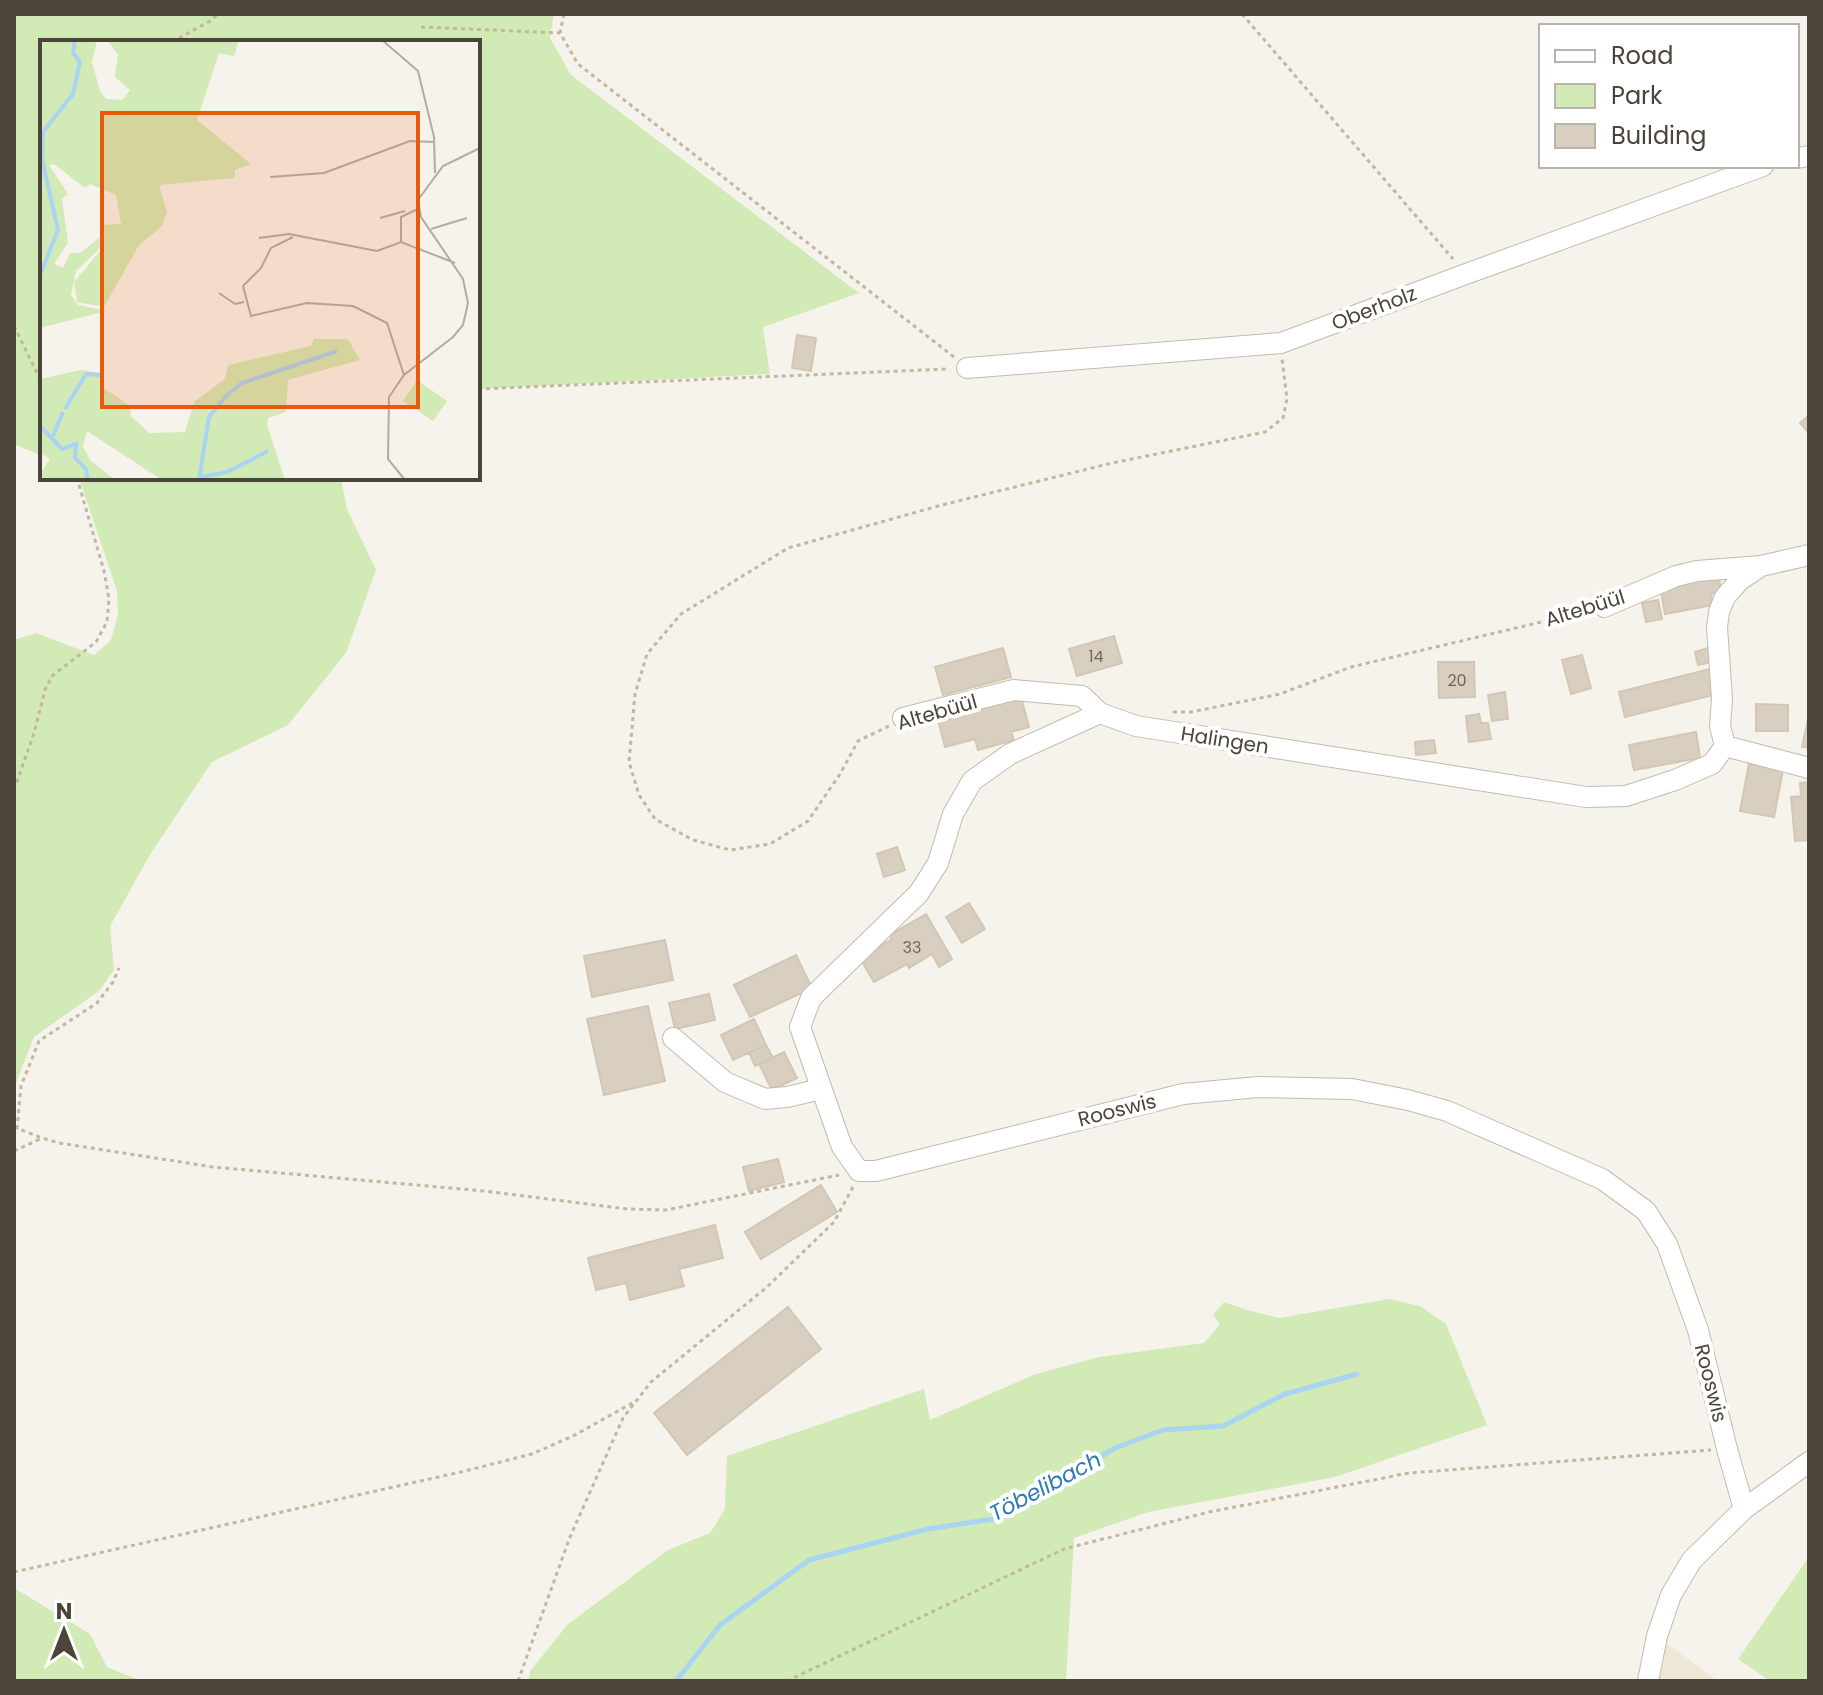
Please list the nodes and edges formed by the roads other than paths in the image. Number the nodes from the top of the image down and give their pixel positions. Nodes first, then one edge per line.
1 (1758, 168) edge
2 (967, 368) road end
3 (1809, 555) edge
4 (1761, 566) junction
5 (1604, 607) road end
6 (1100, 713) junction
7 (903, 718) road end
8 (1725, 746) junction
9 (1809, 768) edge
10 (673, 1038) dead end
11 (821, 1089) junction
12 (1809, 1462) edge
13 (1744, 1509) junction
14 (1648, 1681) edge

1 - 2 street, Oberholz
3 - 4 street, Altebüül
4 - 5 street, Altebüül
4 - 8 street
6 - 7 street, Altebüül
6 - 8 street, Halingen
6 - 11 street
8 - 9 street
10 - 11 street
11 - 13 street, Rooswis
12 - 13 street
13 - 14 street

